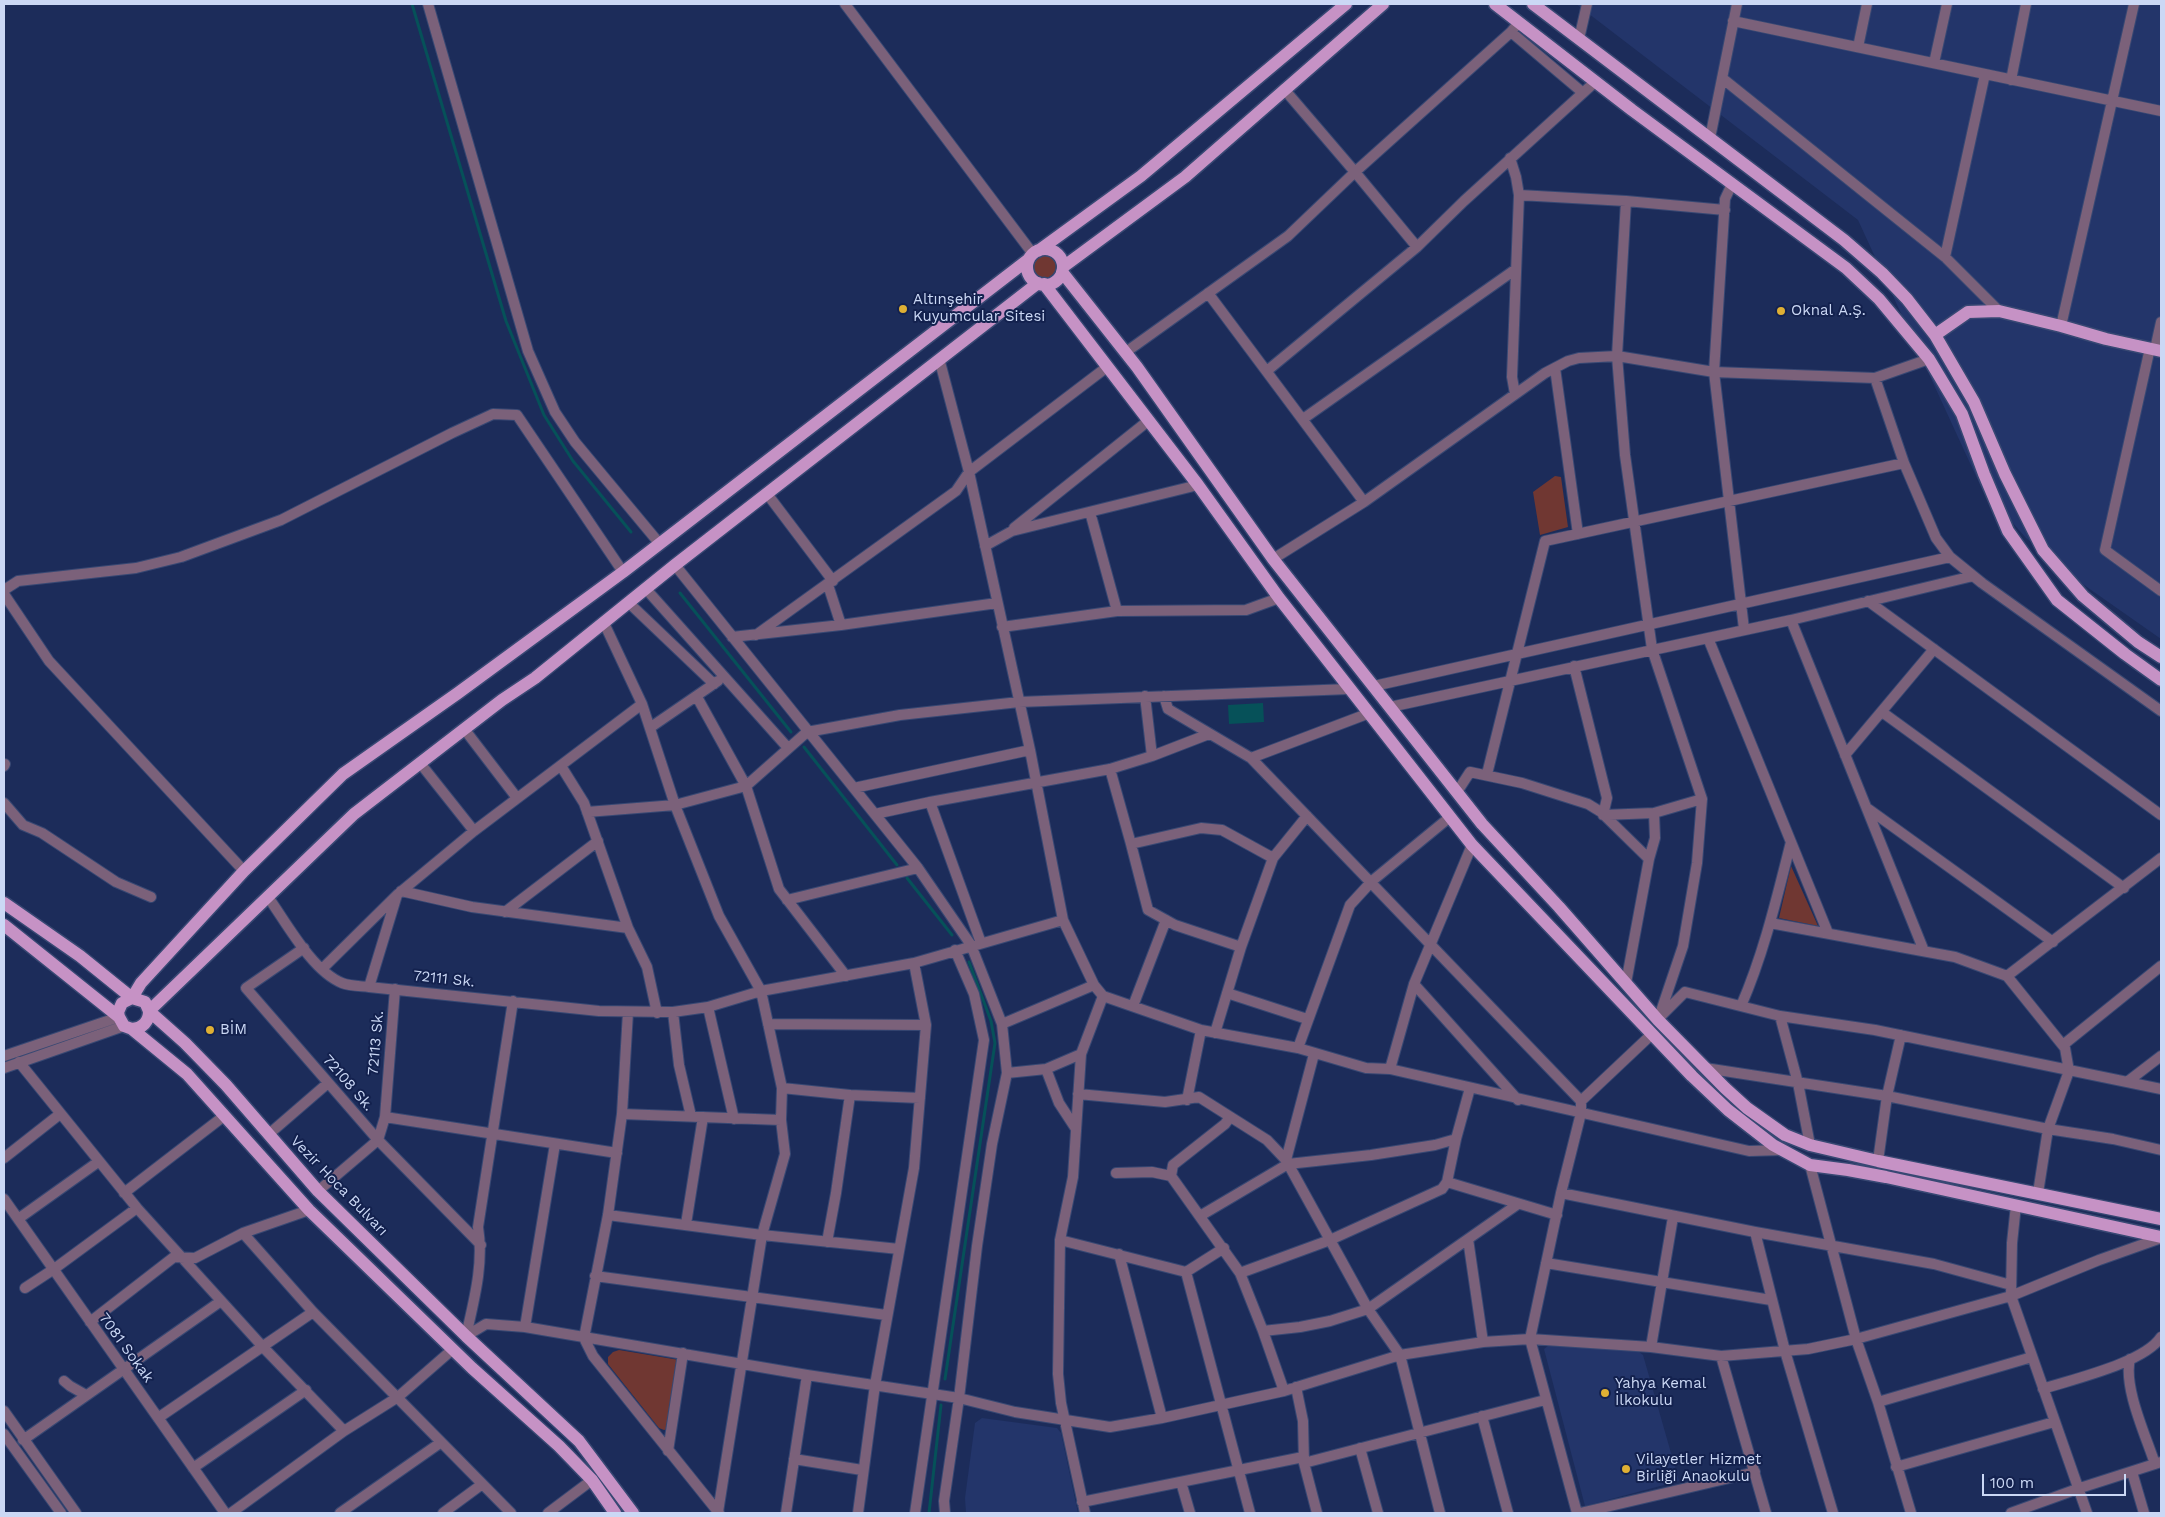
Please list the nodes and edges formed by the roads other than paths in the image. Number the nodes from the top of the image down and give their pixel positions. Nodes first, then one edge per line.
1 (428, 4) edge
2 (845, 4) edge
3 (1346, 4) edge
4 (1383, 4) edge
5 (1495, 4) edge
6 (1533, 4) edge
7 (1587, 4) edge
8 (1737, 4) edge
9 (1867, 4) edge
10 (1947, 4) edge
11 (2026, 4) edge
12 (2134, 4) edge
13 (1733, 21) junction
14 (1515, 27) junction
15 (1579, 39) junction
16 (1858, 47) junction
17 (1934, 64) junction
18 (1985, 74) junction
19 (1722, 78) junction
20 (2011, 80) junction
21 (1595, 82) junction
22 (1284, 89) junction
23 (1582, 92) junction
24 (2113, 101) junction
25 (2161, 112) edge
26 (1710, 138) junction
27 (1510, 158) junction
28 (1355, 172) junction
29 (1732, 184) junction
30 (1519, 196) junction
31 (1626, 201) junction
32 (1725, 210) junction
33 (1417, 247) junction
34 (1033, 254) junction
35 (1076, 257) junction
36 (1945, 257) junction
37 (1062, 269) junction
38 (1516, 269) junction
39 (1041, 284) junction
40 (1073, 287) junction
41 (1208, 294) junction
42 (1021, 297) junction
43 (1055, 299) junction
44 (1999, 311) junction
45 (2161, 322) edge
46 (2061, 326) junction
47 (1935, 335) junction
48 (2155, 349) edge
49 (1126, 352) junction
50 (1617, 356) junction
51 (1929, 359) junction
52 (940, 362) junction
53 (1107, 367) junction
54 (1554, 368) junction
55 (1268, 370) junction
56 (1714, 372) junction
57 (1876, 378) junction
58 (1515, 394) junction
59 (1303, 419) junction
60 (1148, 421) junction
61 (1904, 464) junction
62 (969, 472) junction
63 (1198, 485) junction
64 (768, 495) junction
65 (1729, 501) junction
66 (1364, 502) junction
67 (1090, 512) junction
68 (1635, 522) junction
69 (1012, 531) junction
70 (1578, 534) junction
71 (659, 544) junction
72 (984, 546) junction
73 (1950, 557) junction
74 (1273, 559) junction
75 (675, 566) junction
76 (623, 572) junction
77 (1973, 576) junction
78 (830, 583) junction
79 (646, 589) junction
80 (4, 590) edge
81 (2161, 591) edge
82 (4, 594) edge
83 (1279, 598) junction
84 (1868, 601) junction
85 (629, 603) junction
86 (997, 603) junction
87 (1741, 604) junction
88 (1117, 611) junction
89 (1791, 620) junction
90 (604, 623) junction
91 (1649, 624) junction
92 (841, 625) junction
93 (1002, 627) junction
94 (1744, 629) junction
95 (756, 635) junction
96 (732, 637) junction
97 (1708, 638) junction
98 (1652, 649) junction
99 (1934, 650) junction
100 (1517, 654) junction
101 (2161, 657) edge
102 (1574, 666) junction
103 (724, 676) junction
104 (1510, 680) junction
105 (2161, 680) edge
106 (714, 684) junction
107 (1374, 686) junction
108 (1349, 689) junction
109 (1145, 696) junction
110 (1164, 696) junction
111 (697, 697) junction
112 (1019, 702) junction
113 (642, 704) junction
114 (1390, 707) junction
115 (2161, 711) edge
116 (1882, 712) junction
117 (1367, 714) junction
118 (651, 727) junction
119 (464, 730) junction
120 (807, 732) junction
121 (1210, 734) junction
122 (788, 748) junction
123 (1030, 750) junction
124 (1845, 755) junction
125 (1152, 756) junction
126 (1251, 758) junction
127 (420, 763) junction
128 (561, 766) junction
129 (1110, 769) junction
130 (1487, 774) junction
131 (1036, 782) junction
132 (746, 786) junction
133 (854, 788) junction
134 (1457, 792) junction
135 (517, 798) junction
136 (1702, 799) junction
137 (930, 802) junction
138 (4, 803) edge
139 (675, 805) junction
140 (1867, 808) junction
141 (587, 812) junction
142 (1654, 812) junction
143 (875, 814) junction
144 (1603, 815) junction
145 (2161, 815) edge
146 (1307, 816) junction
147 (1450, 817) junction
148 (474, 831) junction
149 (598, 842) junction
150 (1791, 842) junction
151 (1131, 844) junction
152 (1472, 845) junction
153 (1273, 858) junction
154 (2161, 858) edge
155 (1649, 859) junction
156 (918, 868) junction
157 (244, 871) junction
158 (1372, 881) junction
159 (2124, 888) junction
160 (399, 893) junction
161 (268, 896) junction
162 (151, 897) dead end
163 (787, 900) junction
164 (4, 903) edge
165 (505, 912) junction
166 (1063, 920) junction
167 (1166, 920) junction
168 (1770, 923) junction
169 (4, 925) edge
170 (628, 928) junction
171 (1828, 933) junction
172 (2053, 942) junction
173 (976, 944) junction
174 (1431, 944) junction
175 (1241, 947) junction
176 (304, 948) junction
177 (955, 950) junction
178 (1924, 951) junction
179 (914, 963) junction
180 (2161, 966) edge
181 (322, 969) junction
182 (846, 976) junction
183 (2007, 976) junction
184 (1626, 983) junction
185 (1414, 984) junction
186 (1094, 985) junction
187 (369, 987) junction
188 (395, 989) junction
189 (761, 992) junction
190 (1227, 993) junction
191 (1103, 996) junction
192 (132, 998) junction
193 (513, 1001) junction
194 (1133, 1006) junction
195 (1741, 1006) junction
196 (708, 1007) junction
197 (149, 1011) junction
198 (628, 1012) junction
199 (673, 1012) junction
200 (657, 1013) junction
201 (1780, 1016) junction
202 (1307, 1019) junction
203 (1658, 1020) junction
204 (125, 1024) junction
205 (768, 1024) junction
206 (1002, 1024) junction
207 (926, 1025) junction
208 (1202, 1030) junction
209 (1215, 1033) junction
210 (1652, 1034) junction
211 (1901, 1035) junction
212 (2063, 1045) junction
213 (1298, 1048) junction
214 (1081, 1054) junction
215 (1314, 1054) junction
216 (4, 1056) edge
217 (2161, 1056) edge
218 (19, 1062) junction
219 (4, 1068) edge
220 (1705, 1068) junction
221 (1046, 1069) junction
222 (1390, 1070) junction
223 (2069, 1071) junction
224 (1007, 1073) junction
225 (328, 1082) junction
226 (2127, 1082) junction
227 (1798, 1083) junction
228 (782, 1088) junction
229 (1470, 1088) junction
230 (2161, 1089) edge
231 (1078, 1094) junction
232 (850, 1095) junction
233 (1887, 1096) junction
234 (920, 1098) junction
235 (1187, 1100) junction
236 (1518, 1100) junction
237 (1581, 1101) junction
238 (1581, 1113) junction
239 (60, 1114) junction
240 (622, 1114) junction
241 (224, 1116) junction
242 (691, 1116) junction
243 (385, 1117) junction
244 (703, 1117) junction
245 (1230, 1117) junction
246 (734, 1119) junction
247 (781, 1120) junction
248 (1076, 1129) junction
249 (2048, 1129) junction
250 (493, 1133) junction
251 (269, 1134) junction
252 (1456, 1139) junction
253 (378, 1140) junction
254 (555, 1144) junction
255 (1810, 1145) junction
256 (1785, 1150) junction
257 (2161, 1150) edge
258 (617, 1153) junction
259 (4, 1158) edge
260 (1878, 1161) junction
261 (98, 1162) junction
262 (1287, 1162) junction
263 (1810, 1166) junction
264 (1116, 1173) dead end
265 (1171, 1176) junction
266 (1447, 1182) junction
267 (318, 1191) junction
268 (124, 1193) junction
269 (1561, 1193) junction
270 (2038, 1193) junction
271 (4, 1199) edge
272 (1518, 1204) junction
273 (2016, 1204) junction
274 (137, 1208) junction
275 (309, 1210) junction
276 (608, 1215) junction
277 (1557, 1215) junction
278 (1200, 1216) junction
279 (1673, 1217) junction
280 (18, 1219) junction
281 (2161, 1219) edge
282 (686, 1224) junction
283 (1755, 1232) junction
284 (242, 1233) junction
285 (762, 1235) junction
286 (2161, 1237) edge
287 (1468, 1239) junction
288 (1060, 1240) junction
289 (1330, 1240) junction
290 (827, 1242) junction
291 (481, 1245) junction
292 (1832, 1245) junction
293 (1224, 1248) junction
294 (899, 1249) junction
295 (1120, 1254) junction
296 (181, 1258) junction
297 (1546, 1263) junction
298 (54, 1269) junction
299 (1186, 1272) junction
300 (1240, 1273) junction
301 (595, 1276) junction
302 (1663, 1281) junction
303 (2011, 1285) junction
304 (25, 1288) dead end
305 (2010, 1296) junction
306 (753, 1297) junction
307 (1771, 1300) junction
308 (221, 1301) junction
309 (1368, 1309) junction
310 (313, 1312) junction
311 (886, 1314) junction
312 (90, 1322) junction
313 (525, 1327) junction
314 (1263, 1331) junction
315 (466, 1336) junction
316 (2161, 1337) edge
317 (584, 1338) junction
318 (1530, 1339) junction
319 (1856, 1339) junction
320 (1483, 1342) junction
321 (263, 1347) junction
322 (1651, 1347) junction
323 (452, 1349) junction
324 (1785, 1350) junction
325 (683, 1353) junction
326 (1400, 1354) junction
327 (1721, 1356) junction
328 (2032, 1357) junction
329 (2130, 1359) junction
330 (741, 1363) junction
331 (123, 1368) junction
332 (807, 1375) junction
333 (64, 1381) dead end
334 (875, 1385) junction
335 (1296, 1388) junction
336 (2043, 1389) junction
337 (306, 1390) junction
338 (1284, 1391) junction
339 (932, 1393) junction
340 (86, 1395) junction
341 (398, 1397) junction
342 (959, 1398) junction
343 (1545, 1400) junction
344 (1878, 1402) junction
345 (1221, 1405) junction
346 (4, 1412) edge
347 (1482, 1416) junction
348 (158, 1418) junction
349 (1162, 1418) junction
350 (1065, 1421) junction
351 (2054, 1422) junction
352 (344, 1431) junction
353 (1420, 1432) junction
354 (4, 1434) edge
355 (23, 1440) junction
356 (440, 1443) junction
357 (1360, 1448) junction
358 (668, 1451) junction
359 (794, 1460) junction
360 (1303, 1460) junction
361 (2158, 1463) edge
362 (1896, 1467) junction
363 (193, 1468) junction
364 (1237, 1469) junction
365 (862, 1470) dead end
366 (1755, 1472) junction
367 (2132, 1472) junction
368 (592, 1480) junction
369 (1182, 1482) junction
370 (482, 1485) junction
371 (2080, 1488) junction
372 (1082, 1502) junction
373 (2035, 1509) edge
374 (61, 1513) edge
375 (76, 1513) edge
376 (225, 1513) edge
377 (231, 1513) edge
378 (340, 1513) edge
379 (443, 1513) edge
380 (510, 1513) edge
381 (548, 1513) edge
382 (615, 1513) edge
383 (632, 1513) edge
384 (718, 1513) edge
385 (786, 1513) edge
386 (858, 1513) edge
387 (915, 1513) edge
388 (945, 1513) edge
389 (1086, 1513) edge
390 (1190, 1513) edge
391 (1250, 1513) edge
392 (1317, 1513) edge
393 (1378, 1513) edge
394 (1440, 1513) edge
395 (1508, 1513) edge
396 (1579, 1513) edge
397 (1766, 1513) edge
398 (1833, 1513) edge
399 (1911, 1513) edge
400 (2011, 1513) edge
401 (2087, 1513) edge
402 (2144, 1513) edge

1 - 71 street
2 - 34 street
3 - 34 main road
4 - 22 main road
5 - 14 main road
6 - 15 main road
7 - 15 street
8 - 13 street
9 - 16 street
10 - 17 street
11 - 20 street
12 - 24 street
13 - 16 street
13 - 19 street
14 - 21 main road
14 - 23 street
14 - 28 street
15 - 26 main road
16 - 17 street
17 - 18 street
18 - 20 street
18 - 36 street
19 - 26 street
19 - 36 street
20 - 24 street
21 - 23 street
21 - 29 main road
22 - 28 street
22 - 35 main road
23 - 27 street
24 - 25 street
24 - 46 street
26 - 47 main road
27 - 30 street
27 - 33 street
28 - 33 street
28 - 41 street
29 - 32 street
29 - 51 main road
30 - 31 street
30 - 38 street
31 - 32 street
31 - 50 street
32 - 56 street
33 - 55 street
34 - 37 main road
34 - 39 main road
34 - 71 main road
35 - 37 main road
35 - 40 main road
36 - 44 street
37 - 39 main road
37 - 40 main road
38 - 58 street
38 - 59 street
39 - 42 main road
39 - 43 main road
40 - 49 main road
41 - 49 street
41 - 55 street
42 - 43 main road
42 - 52 main road
43 - 53 main road
44 - 46 main road
44 - 47 main road
45 - 48 street
46 - 48 main road
47 - 101 main road
48 - 81 street
49 - 74 main road
50 - 54 street
50 - 56 street
50 - 68 street
51 - 57 street
51 - 105 main road
52 - 62 street
52 - 64 main road
53 - 60 main road
53 - 62 street
54 - 58 street
54 - 70 street
55 - 59 street
56 - 57 street
56 - 65 street
57 - 61 street
58 - 66 street
59 - 66 street
60 - 63 main road
60 - 69 street
61 - 65 street
61 - 73 street
62 - 72 street
62 - 78 street
63 - 67 street
63 - 83 main road
64 - 75 main road
64 - 78 street
65 - 68 street
65 - 87 street
66 - 74 street
67 - 69 street
67 - 88 street
68 - 70 street
68 - 91 street
69 - 72 street
70 - 100 street
71 - 76 main road
72 - 86 street
73 - 77 street
73 - 87 street
74 - 107 main road
75 - 79 main road
75 - 96 street
76 - 80 street
76 - 157 main road
77 - 84 street
77 - 115 street
78 - 92 street
78 - 95 street
79 - 85 main road
79 - 103 street
82 - 157 street
83 - 88 street
83 - 108 main road
84 - 89 street
84 - 99 street
85 - 90 main road
85 - 106 street
86 - 92 street
86 - 93 street
87 - 91 street
87 - 94 street
88 - 93 street
89 - 94 street
89 - 124 street
90 - 113 street
90 - 119 main road
91 - 98 street
91 - 100 street
92 - 95 street
93 - 112 street
94 - 97 street
95 - 96 street
96 - 120 street
97 - 98 street
97 - 150 street
98 - 102 street
98 - 136 street
99 - 116 street
99 - 145 street
100 - 104 street
100 - 107 street
102 - 104 street
102 - 144 street
103 - 106 street
103 - 122 street
104 - 114 street
104 - 130 street
106 - 111 street
107 - 114 main road
108 - 110 street
108 - 117 main road
109 - 110 street
109 - 112 street
109 - 125 street
110 - 121 street
111 - 118 street
111 - 132 street
112 - 120 street
112 - 123 street
113 - 118 street
113 - 128 street
114 - 134 main road
116 - 124 street
116 - 159 street
117 - 126 street
117 - 147 main road
118 - 139 street
119 - 127 main road
119 - 135 street
120 - 122 street
120 - 133 street
121 - 125 street
121 - 126 street
122 - 132 street
123 - 131 street
123 - 133 street
124 - 140 street
125 - 129 street
126 - 146 street
127 - 148 street
127 - 161 main road
128 - 135 street
128 - 141 street
129 - 131 street
129 - 151 street
130 - 134 street
130 - 144 street
131 - 137 street
131 - 166 street
132 - 139 street
132 - 163 street
133 - 143 street
134 - 184 main road
135 - 148 street
136 - 142 street
136 - 203 street
137 - 143 street
137 - 173 street
138 - 162 street
139 - 141 street
139 - 189 street
140 - 172 street
140 - 178 street
141 - 149 street
142 - 144 street
142 - 155 street
143 - 156 street
144 - 155 street
146 - 153 street
146 - 158 street
147 - 152 main road
147 - 158 street
148 - 160 street
149 - 165 street
149 - 170 street
150 - 168 street
150 - 171 street
151 - 153 street
151 - 167 street
152 - 174 street
152 - 210 main road
153 - 175 street
154 - 159 street
155 - 184 street
156 - 163 street
156 - 173 street
157 - 192 main road
158 - 174 street
158 - 202 street
159 - 172 street
160 - 165 street
160 - 181 street
160 - 187 street
161 - 176 street, 72111 Sk.
161 - 197 main road
163 - 182 street
164 - 192 main road, Vezir Hoca Bulvarı
165 - 170 street
166 - 173 street, 72111 Sk.
166 - 186 street
167 - 175 street
167 - 194 street
168 - 171 street
168 - 195 street
169 - 204 main road
170 - 200 street
171 - 178 street
172 - 183 street
173 - 177 street, 72111 Sk.
173 - 206 street
174 - 185 street
174 - 237 street
175 - 190 street
176 - 181 street, 72111 Sk.
176 - 225 street, 72108 Sk.
177 - 179 street, 72111 Sk.
177 - 339 street
178 - 183 street
179 - 182 street, 72111 Sk.
179 - 207 street
180 - 212 street
181 - 187 street, 72111 Sk.
182 - 189 street, 72111 Sk.
183 - 212 street
184 - 203 main road
185 - 222 street
185 - 236 street
186 - 191 street
186 - 206 street
187 - 188 street, 72111 Sk.
188 - 193 street, 72111 Sk.
188 - 243 street, 72113 Sk.
189 - 196 street, 72111 Sk.
189 - 205 street
190 - 202 street
190 - 209 street
191 - 194 street
191 - 214 street
192 - 197 main road, Vezir Hoca Bulvarı
192 - 204 main road
193 - 198 street, 72111 Sk.
193 - 250 street
194 - 208 street
195 - 201 street
195 - 203 street
196 - 199 street, 72111 Sk.
196 - 246 street
197 - 204 main road
197 - 251 main road, Vezir Hoca Bulvarı
198 - 200 street, 72111 Sk.
198 - 240 street
199 - 200 street, 72111 Sk.
199 - 242 street
201 - 211 street
201 - 227 street
202 - 213 street
203 - 220 main road
204 - 216 street
204 - 218 street
204 - 241 main road
205 - 207 street
205 - 228 street
206 - 224 street
207 - 234 street
208 - 209 street
208 - 235 street
209 - 213 street
210 - 237 street
210 - 256 main road
211 - 223 street
211 - 233 street
212 - 223 street
213 - 215 street
214 - 221 street
214 - 231 street
215 - 222 street
215 - 262 street
217 - 226 street
218 - 219 street
218 - 239 street
220 - 227 street
220 - 255 main road
221 - 224 street
221 - 248 street
222 - 229 street
223 - 226 street
223 - 249 street
224 - 342 street
225 - 251 street
225 - 253 street, 72108 Sk.
226 - 230 street
227 - 233 street
227 - 255 street
228 - 232 street
228 - 247 street
229 - 236 street
229 - 252 street
231 - 235 street
231 - 248 street
232 - 234 street
232 - 290 street
233 - 249 street
233 - 260 street
234 - 294 street
235 - 245 street
236 - 238 street
237 - 238 street
238 - 256 street
238 - 269 street
239 - 259 street
239 - 261 street
240 - 242 street
240 - 258 street
241 - 268 street
241 - 275 main road
242 - 244 street
243 - 250 street
243 - 253 street, 72113 Sk.
244 - 246 street
244 - 282 street
245 - 262 street
245 - 265 street
246 - 247 street
247 - 285 street
248 - 288 street
249 - 257 street
249 - 270 street
250 - 254 street
250 - 291 street
251 - 267 main road, Vezir Hoca Bulvarı
252 - 262 street
252 - 266 street
253 - 267 street
253 - 291 street, 72108 Sk.
254 - 258 street
254 - 313 street
255 - 260 main road
256 - 263 main road
258 - 276 street
260 - 270 main road
261 - 268 street
261 - 280 street
262 - 278 street
262 - 289 street
263 - 273 main road
263 - 292 street
264 - 265 street
265 - 278 street
266 - 272 street
266 - 289 street
267 - 315 main road, Vezir Hoca Bulvarı
268 - 274 street
269 - 277 street
269 - 279 street
270 - 281 main road
271 - 280 street, 7081 Sokak
272 - 277 street
272 - 287 street
273 - 286 main road
273 - 303 street
274 - 296 street
274 - 298 street
275 - 284 street
275 - 323 main road
276 - 282 street
276 - 301 street
277 - 297 street
278 - 293 street
279 - 283 street
279 - 302 street
280 - 298 street, 7081 Sokak
282 - 285 street
283 - 292 street
283 - 307 street
284 - 296 street
284 - 310 street
285 - 290 street
285 - 306 street
286 - 305 street
287 - 309 street
287 - 320 street
288 - 295 street
288 - 350 street
289 - 300 street
289 - 309 street
290 - 294 street
291 - 315 street
292 - 303 street
292 - 319 street
293 - 299 street
293 - 300 street
294 - 311 street
295 - 299 street
295 - 349 street
296 - 308 street
296 - 312 street
297 - 302 street
297 - 318 street
298 - 304 street
298 - 312 street, 7081 Sokak
299 - 345 street
300 - 314 street
301 - 306 street
301 - 317 street
302 - 307 street
302 - 322 street
303 - 305 street
305 - 319 street
305 - 328 street
306 - 311 street
306 - 330 street
307 - 324 street
308 - 321 street
308 - 331 street
309 - 314 street
309 - 326 street
310 - 321 street
310 - 341 street
311 - 334 street
312 - 331 street, 7081 Sokak
313 - 315 street
313 - 317 street
314 - 338 street
315 - 383 main road, Vezir Hoca Bulvarı
316 - 329 street
317 - 325 street
317 - 358 street
318 - 320 street
318 - 322 street
318 - 343 street
319 - 324 street
319 - 344 street
320 - 326 street
321 - 337 street
321 - 348 street
322 - 327 street
323 - 341 street
323 - 368 main road
324 - 327 street
324 - 398 street
325 - 330 street
325 - 358 street
326 - 335 street
326 - 353 street
327 - 366 street
328 - 336 street
328 - 344 street
329 - 336 street
329 - 361 street
330 - 332 street
330 - 384 street
331 - 340 street
331 - 348 street, 7081 Sokak
332 - 334 street
332 - 359 street
333 - 340 street
334 - 339 street
334 - 386 street
335 - 338 street
335 - 360 street
336 - 351 street
337 - 352 street
337 - 363 street
338 - 345 street
339 - 342 street
339 - 387 street
340 - 355 street
341 - 352 street
341 - 356 street
342 - 350 street
342 - 388 street
343 - 347 street
343 - 396 street
344 - 362 street
345 - 349 street
345 - 364 street
346 - 355 street
347 - 353 street
347 - 395 street
348 - 363 street, 7081 Sokak
349 - 350 street
350 - 372 street
351 - 362 street
351 - 371 street
352 - 377 street
353 - 357 street
353 - 394 street
354 - 374 street
355 - 375 street
356 - 370 street
356 - 378 street
357 - 360 street
357 - 393 street
358 - 384 street
359 - 365 street
359 - 385 street
360 - 364 street
360 - 392 street
361 - 367 street
362 - 399 street
363 - 376 street, 7081 Sokak
364 - 369 street
364 - 391 street
366 - 396 street
366 - 397 street
367 - 371 street
367 - 402 street
368 - 381 street
368 - 382 main road
369 - 372 street
369 - 390 street
370 - 379 street
370 - 380 street
371 - 373 street
371 - 401 street
372 - 389 street
373 - 400 street

